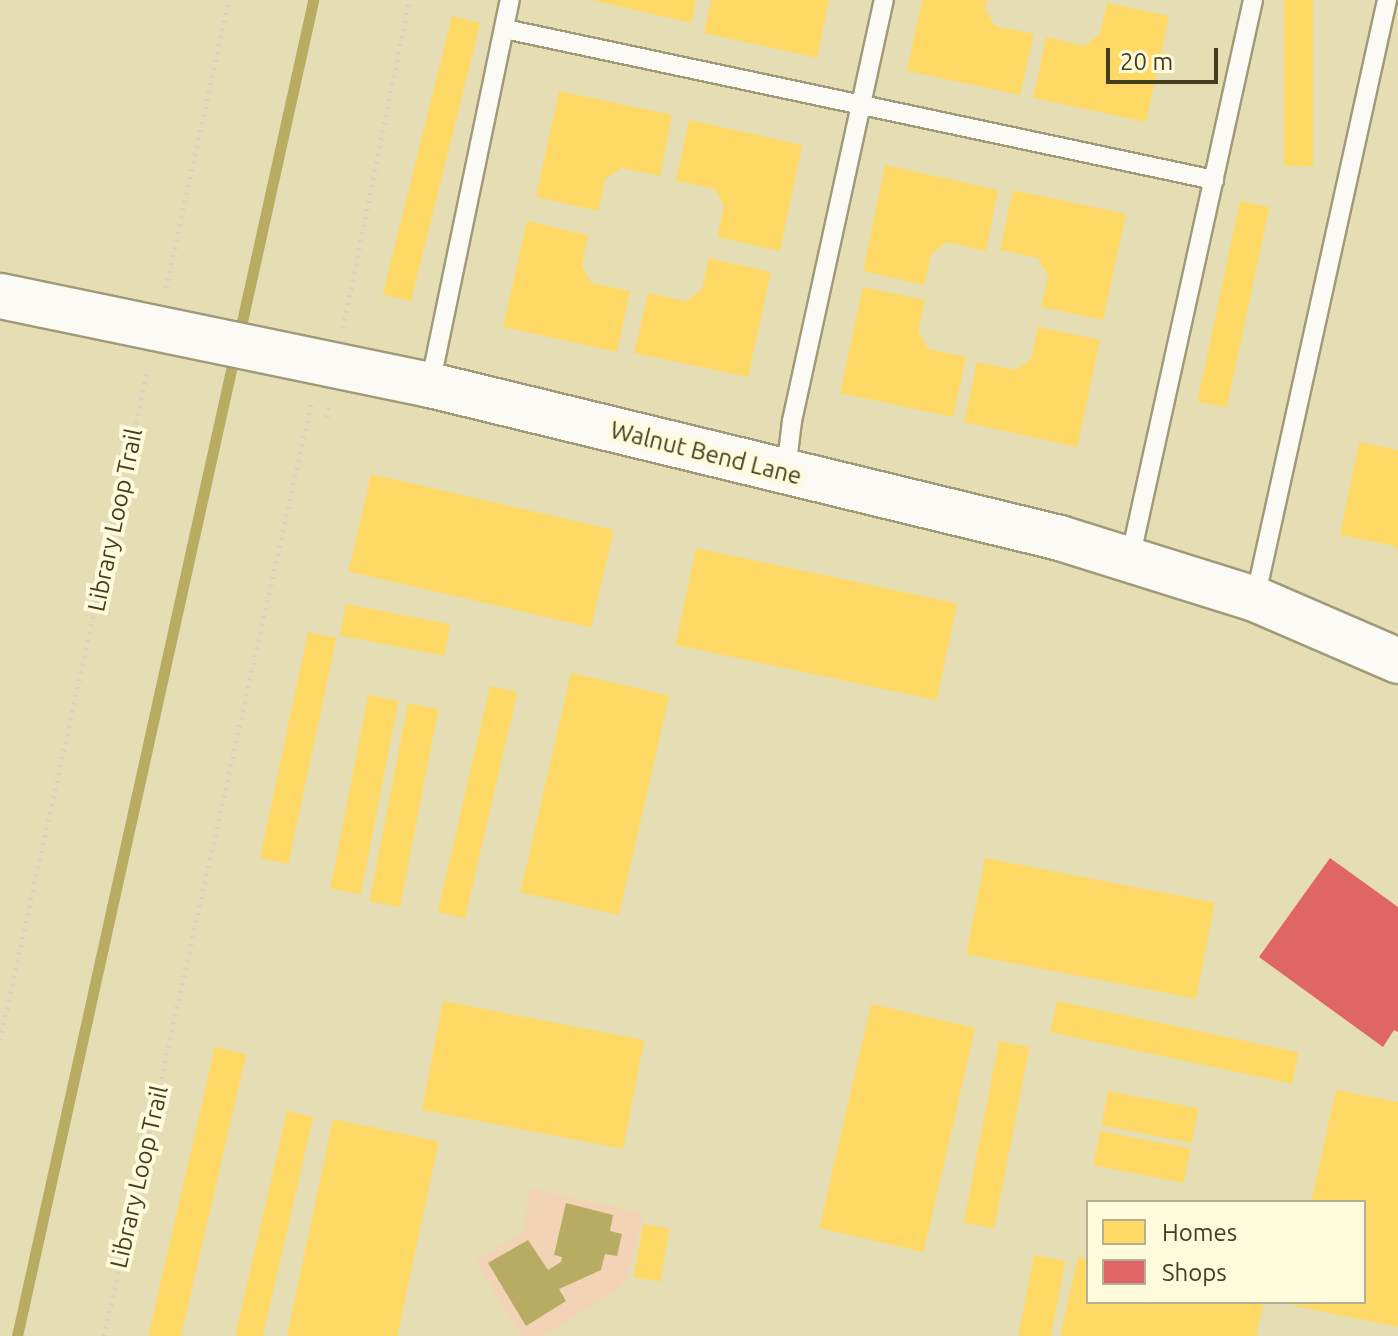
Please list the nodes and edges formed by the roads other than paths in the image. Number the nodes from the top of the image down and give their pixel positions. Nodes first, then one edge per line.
1 (510, 0) edge
2 (884, 0) edge
3 (1253, 0) edge
4 (1387, 0) edge
5 (505, 29) junction
6 (862, 108) junction
7 (1214, 180) junction
8 (0, 296) edge
9 (430, 385) junction
10 (785, 472) junction
11 (1130, 559) junction
12 (1255, 599) junction
13 (1398, 661) edge

1 - 5 lane
2 - 6 lane
3 - 7 lane
4 - 12 lane
5 - 6 lane
5 - 9 lane
6 - 7 lane
6 - 10 lane
7 - 11 lane
8 - 9 street, Walnut Bend Lane
9 - 10 street, Walnut Bend Lane
10 - 11 street, Walnut Bend Lane
11 - 12 street, Walnut Bend Lane
12 - 13 street, Walnut Bend Lane

